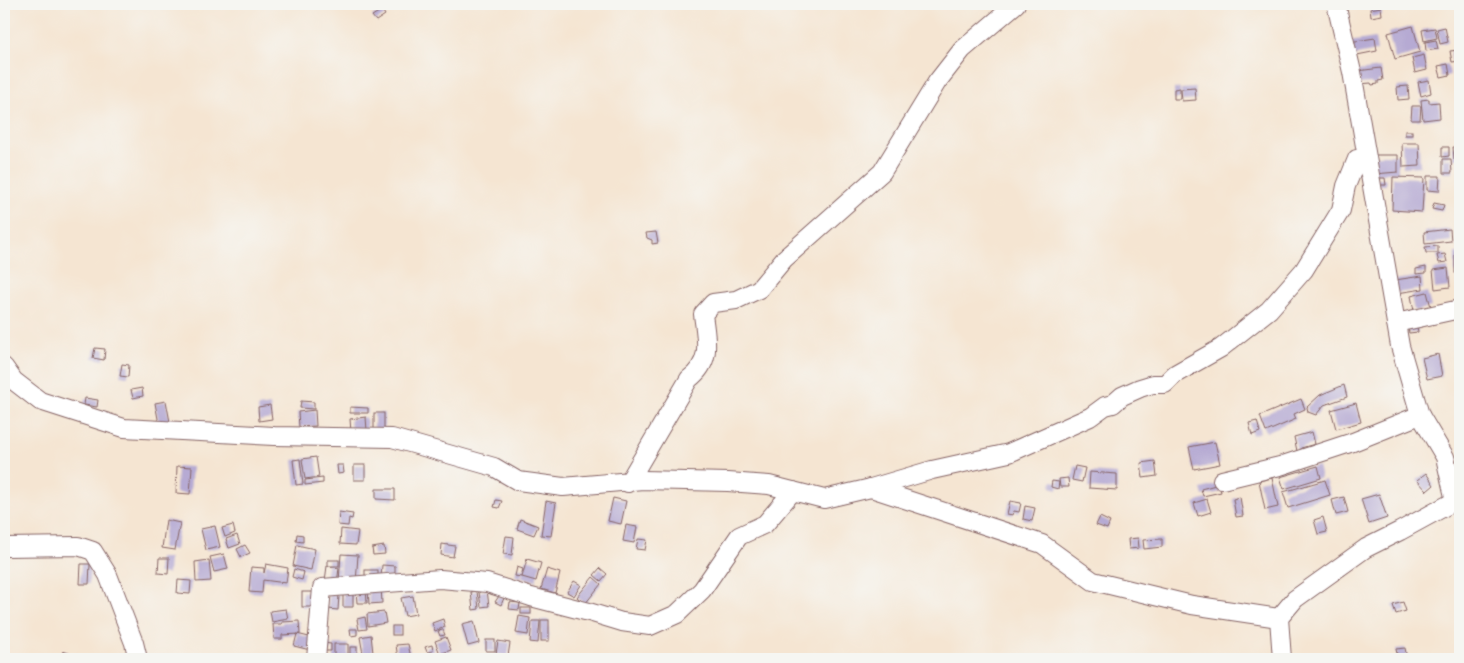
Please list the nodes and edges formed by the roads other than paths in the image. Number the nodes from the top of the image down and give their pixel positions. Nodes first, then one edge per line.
1 (1016, 4) edge
2 (1336, 4) edge
3 (1366, 158) junction
4 (1460, 309) edge
5 (1396, 322) junction
6 (4, 367) edge
7 (1420, 416) junction
8 (1222, 480) dead end
9 (628, 483) junction
10 (871, 488) junction
11 (793, 491) junction
12 (1458, 501) edge
13 (4, 547) edge
14 (1279, 618) junction
15 (138, 659) edge
16 (316, 659) edge
17 (1282, 659) edge

1 - 9 street
2 - 3 street
3 - 5 street
3 - 10 street
4 - 5 street
5 - 7 street
6 - 9 street
7 - 8 street
7 - 12 street
9 - 11 street
10 - 11 street
10 - 14 street
11 - 16 street
12 - 14 street
13 - 15 street
14 - 17 street

